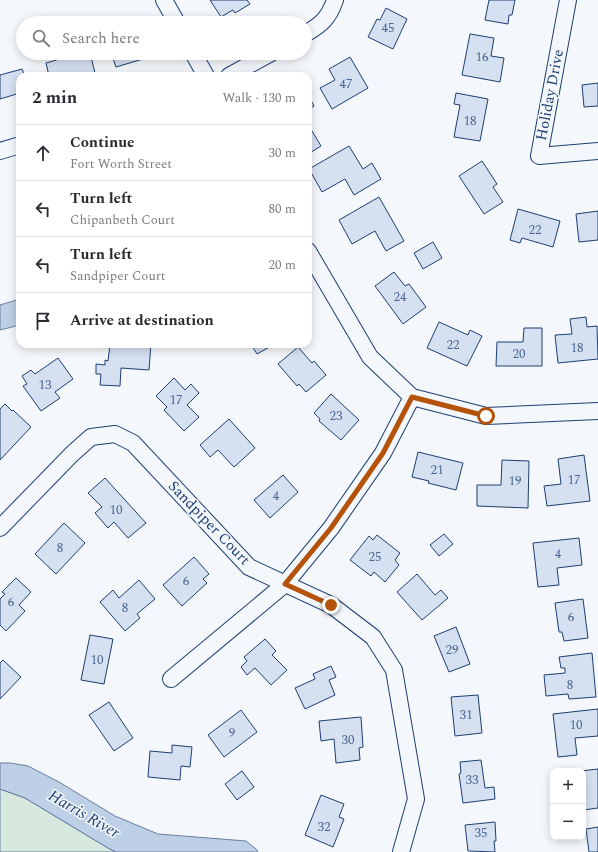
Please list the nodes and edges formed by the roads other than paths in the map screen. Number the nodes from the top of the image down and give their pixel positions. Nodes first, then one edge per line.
1 (164, 0) edge
2 (335, 0) edge
3 (568, 0) edge
4 (172, 16) edge
5 (312, 30) edge
6 (197, 60) edge
7 (258, 60) edge
8 (204, 72) edge
9 (236, 72) edge
10 (16, 146) edge
11 (0, 151) edge
12 (598, 151) edge
13 (312, 258) edge
14 (412, 397) junction
15 (598, 411) edge
16 (0, 528) edge
17 (285, 584) junction
18 (171, 679) dead end
19 (401, 852) edge

1 - 4 street
2 - 5 street
3 - 12 street, Holiday Drive
6 - 8 street
7 - 9 street
10 - 11 street
13 - 14 street
14 - 15 street
14 - 17 street
16 - 17 street, Sandpiper Court
17 - 18 street
17 - 19 street, Sandpiper Court

